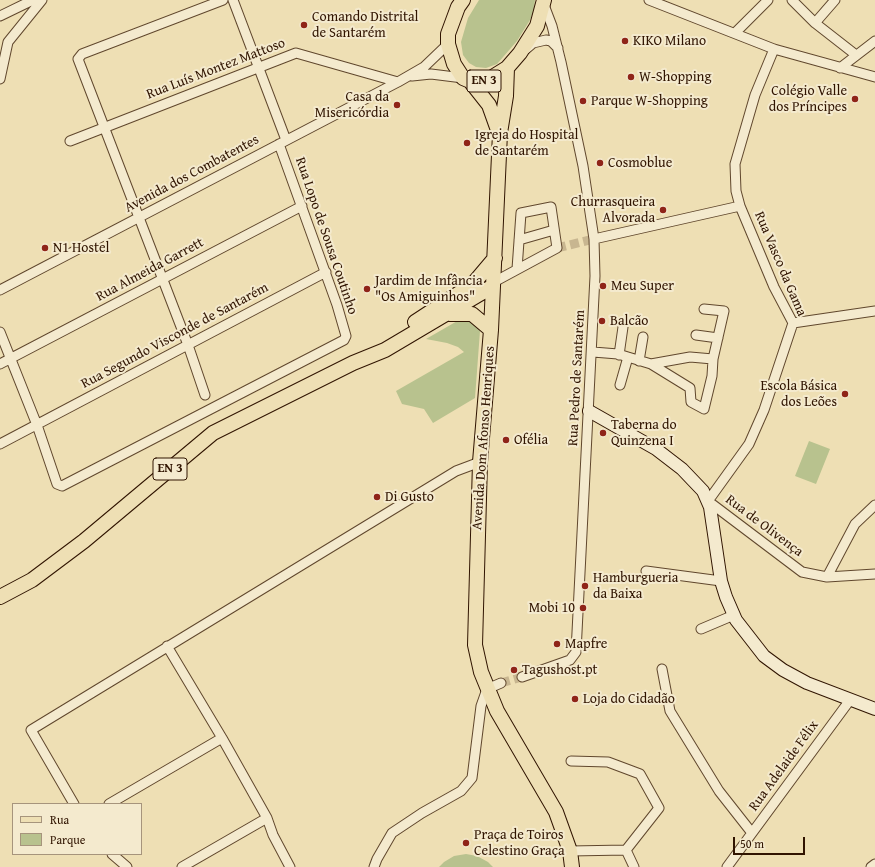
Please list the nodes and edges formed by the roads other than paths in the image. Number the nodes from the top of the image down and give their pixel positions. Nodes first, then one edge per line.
1 (33, 0) edge
2 (42, 0) edge
3 (223, 0) edge
4 (232, 0) edge
5 (463, 0) edge
6 (649, 0) edge
7 (768, 0) edge
8 (835, 0) edge
9 (544, 2) edge
10 (797, 2) edge
11 (0, 16) edge
12 (815, 23) junction
13 (735, 34) junction
14 (875, 41) edge
15 (448, 44) junction
16 (558, 49) junction
17 (774, 49) junction
18 (520, 53) junction
19 (856, 55) junction
20 (258, 67) junction
21 (508, 68) junction
22 (840, 68) junction
23 (408, 76) junction
24 (875, 77) edge
25 (0, 79) edge
26 (467, 79) junction
27 (398, 82) junction
28 (104, 127) junction
29 (500, 133) junction
30 (70, 141) dead end
31 (282, 142) junction
32 (302, 206) junction
33 (740, 206) junction
34 (140, 218) junction
35 (554, 230) junction
36 (594, 239) junction
37 (519, 240) junction
38 (495, 258) junction
39 (517, 269) junction
40 (326, 272) junction
41 (163, 279) junction
42 (494, 284) junction
43 (0, 290) edge
44 (704, 309) dead end
45 (875, 311) edge
46 (446, 315) junction
47 (793, 323) junction
48 (623, 327) dead end
49 (491, 330) junction
50 (0, 332) edge
51 (696, 335) dead end
52 (643, 337) dead end
53 (718, 338) junction
54 (188, 345) junction
55 (593, 352) junction
56 (624, 356) junction
57 (11, 358) junction
58 (713, 359) junction
59 (639, 361) junction
60 (353, 363) junction
61 (0, 364) edge
62 (651, 364) junction
63 (620, 385) dead end
64 (205, 395) dead end
65 (589, 411) junction
66 (37, 425) junction
67 (0, 444) edge
68 (480, 462) junction
69 (708, 501) junction
70 (875, 505) edge
71 (646, 571) dead end
72 (875, 574) edge
73 (827, 577) junction
74 (721, 581) junction
75 (0, 597) edge
76 (734, 615) junction
77 (701, 629) dead end
78 (167, 646) junction
79 (662, 669) dead end
80 (522, 676) tunnel mouth
81 (501, 684) tunnel mouth
82 (487, 689) junction
83 (850, 700) junction
84 (875, 709) edge
85 (222, 738) junction
86 (571, 761) dead end
87 (73, 803) edge
88 (111, 803) edge
89 (267, 818) junction
90 (752, 833) junction
91 (626, 850) junction
92 (570, 851) junction
93 (113, 855) edge
94 (875, 864) edge
95 (126, 867) edge
96 (182, 867) edge
97 (290, 867) edge
98 (374, 867) edge
99 (572, 867) edge
100 (634, 867) edge
101 (727, 867) edge
102 (871, 867) edge

1 - 11 street
2 - 25 street
3 - 28 street
4 - 20 street, Rua Lopo de Sousa Coutinho
5 - 15 main road, EN 3
6 - 13 street
7 - 13 street
8 - 12 street
9 - 16 street, Rua Pedro de Santarém
9 - 18 main road, EN 3
10 - 12 street
12 - 19 street
13 - 17 street
14 - 19 street
15 - 23 street, Avenida dos Combatentes
15 - 26 main road, EN 3
16 - 18 street
16 - 36 street, Rua Pedro de Santarém
17 - 22 street
17 - 33 street, Rua Vasco da Gama
18 - 21 main road, EN 3
19 - 22 street
20 - 27 street, Rua Luís Montez Mattoso
20 - 28 street, Rua Luís Montez Mattoso
20 - 31 street, Rua Lopo de Sousa Coutinho
21 - 26 main road, EN 3
21 - 29 main road, Avenida Dom Afonso Henriques / EN 3
22 - 24 street
23 - 26 street
23 - 27 street, Avenida dos Combatentes
26 - 29 main road, Avenida Dom Afonso Henriques / EN 3
27 - 31 street, Avenida dos Combatentes
28 - 30 street, Rua Luís Montez Mattoso
28 - 34 street
29 - 38 main road, Avenida Dom Afonso Henriques / EN 3
31 - 32 street, Rua Lopo de Sousa Coutinho
31 - 34 street, Avenida dos Combatentes
32 - 40 street, Rua Lopo de Sousa Coutinho
32 - 41 street, Rua Almeida Garrett
33 - 36 street
33 - 47 street, Rua Vasco da Gama
34 - 41 street
34 - 43 street, Avenida dos Combatentes
35 - 37 street
35 - 37 street
35 - 39 street
36 - 55 street, Rua Pedro de Santarém
37 - 39 street
38 - 42 main road, Avenida Dom Afonso Henriques / EN 3
38 - 60 main road, EN 3
39 - 42 street
40 - 54 street, Rua Segundo Visconde de Santarém
40 - 66 street, Rua Lopo de Sousa Coutinho
41 - 54 street
41 - 57 street, Rua Almeida Garrett
42 - 46 main road, EN 3
42 - 49 main road, Avenida Dom Afonso Henriques
44 - 53 street
45 - 47 street
46 - 49 main road
46 - 60 main road, EN 3
47 - 69 street, Rua Vasco da Gama
48 - 56 street
49 - 68 main road, Avenida Dom Afonso Henriques
50 - 57 street
51 - 53 street
52 - 59 street
53 - 58 street
54 - 64 street
54 - 66 street, Rua Segundo Visconde de Santarém
55 - 56 street
55 - 65 street, Rua Pedro de Santarém
56 - 59 street
56 - 63 street
57 - 61 street, Rua Almeida Garrett
57 - 66 street
58 - 62 street
58 - 62 street
59 - 62 street
60 - 75 main road, EN 3
65 - 69 street
65 - 80 street, Rua Pedro de Santarém
66 - 67 street, Rua Segundo Visconde de Santarém
68 - 78 street
68 - 82 main road, Avenida Dom Afonso Henriques
69 - 73 street, Rua de Olivença
69 - 74 street
70 - 73 street
71 - 74 street
72 - 73 street, Rua de Olivença
74 - 76 street
76 - 77 street
76 - 83 street
78 - 85 street
78 - 87 street
79 - 90 street
81 - 82 street
82 - 92 main road, Avenida Dom Afonso Henriques
82 - 98 street
83 - 84 street
83 - 90 street, Rua Adelaide Félix
85 - 88 street
85 - 89 street
86 - 91 street
89 - 96 street
89 - 97 street
90 - 101 street, Rua Adelaide Félix
91 - 92 street
91 - 100 street
92 - 99 main road, Avenida Dom Afonso Henriques
93 - 95 street
94 - 102 street

